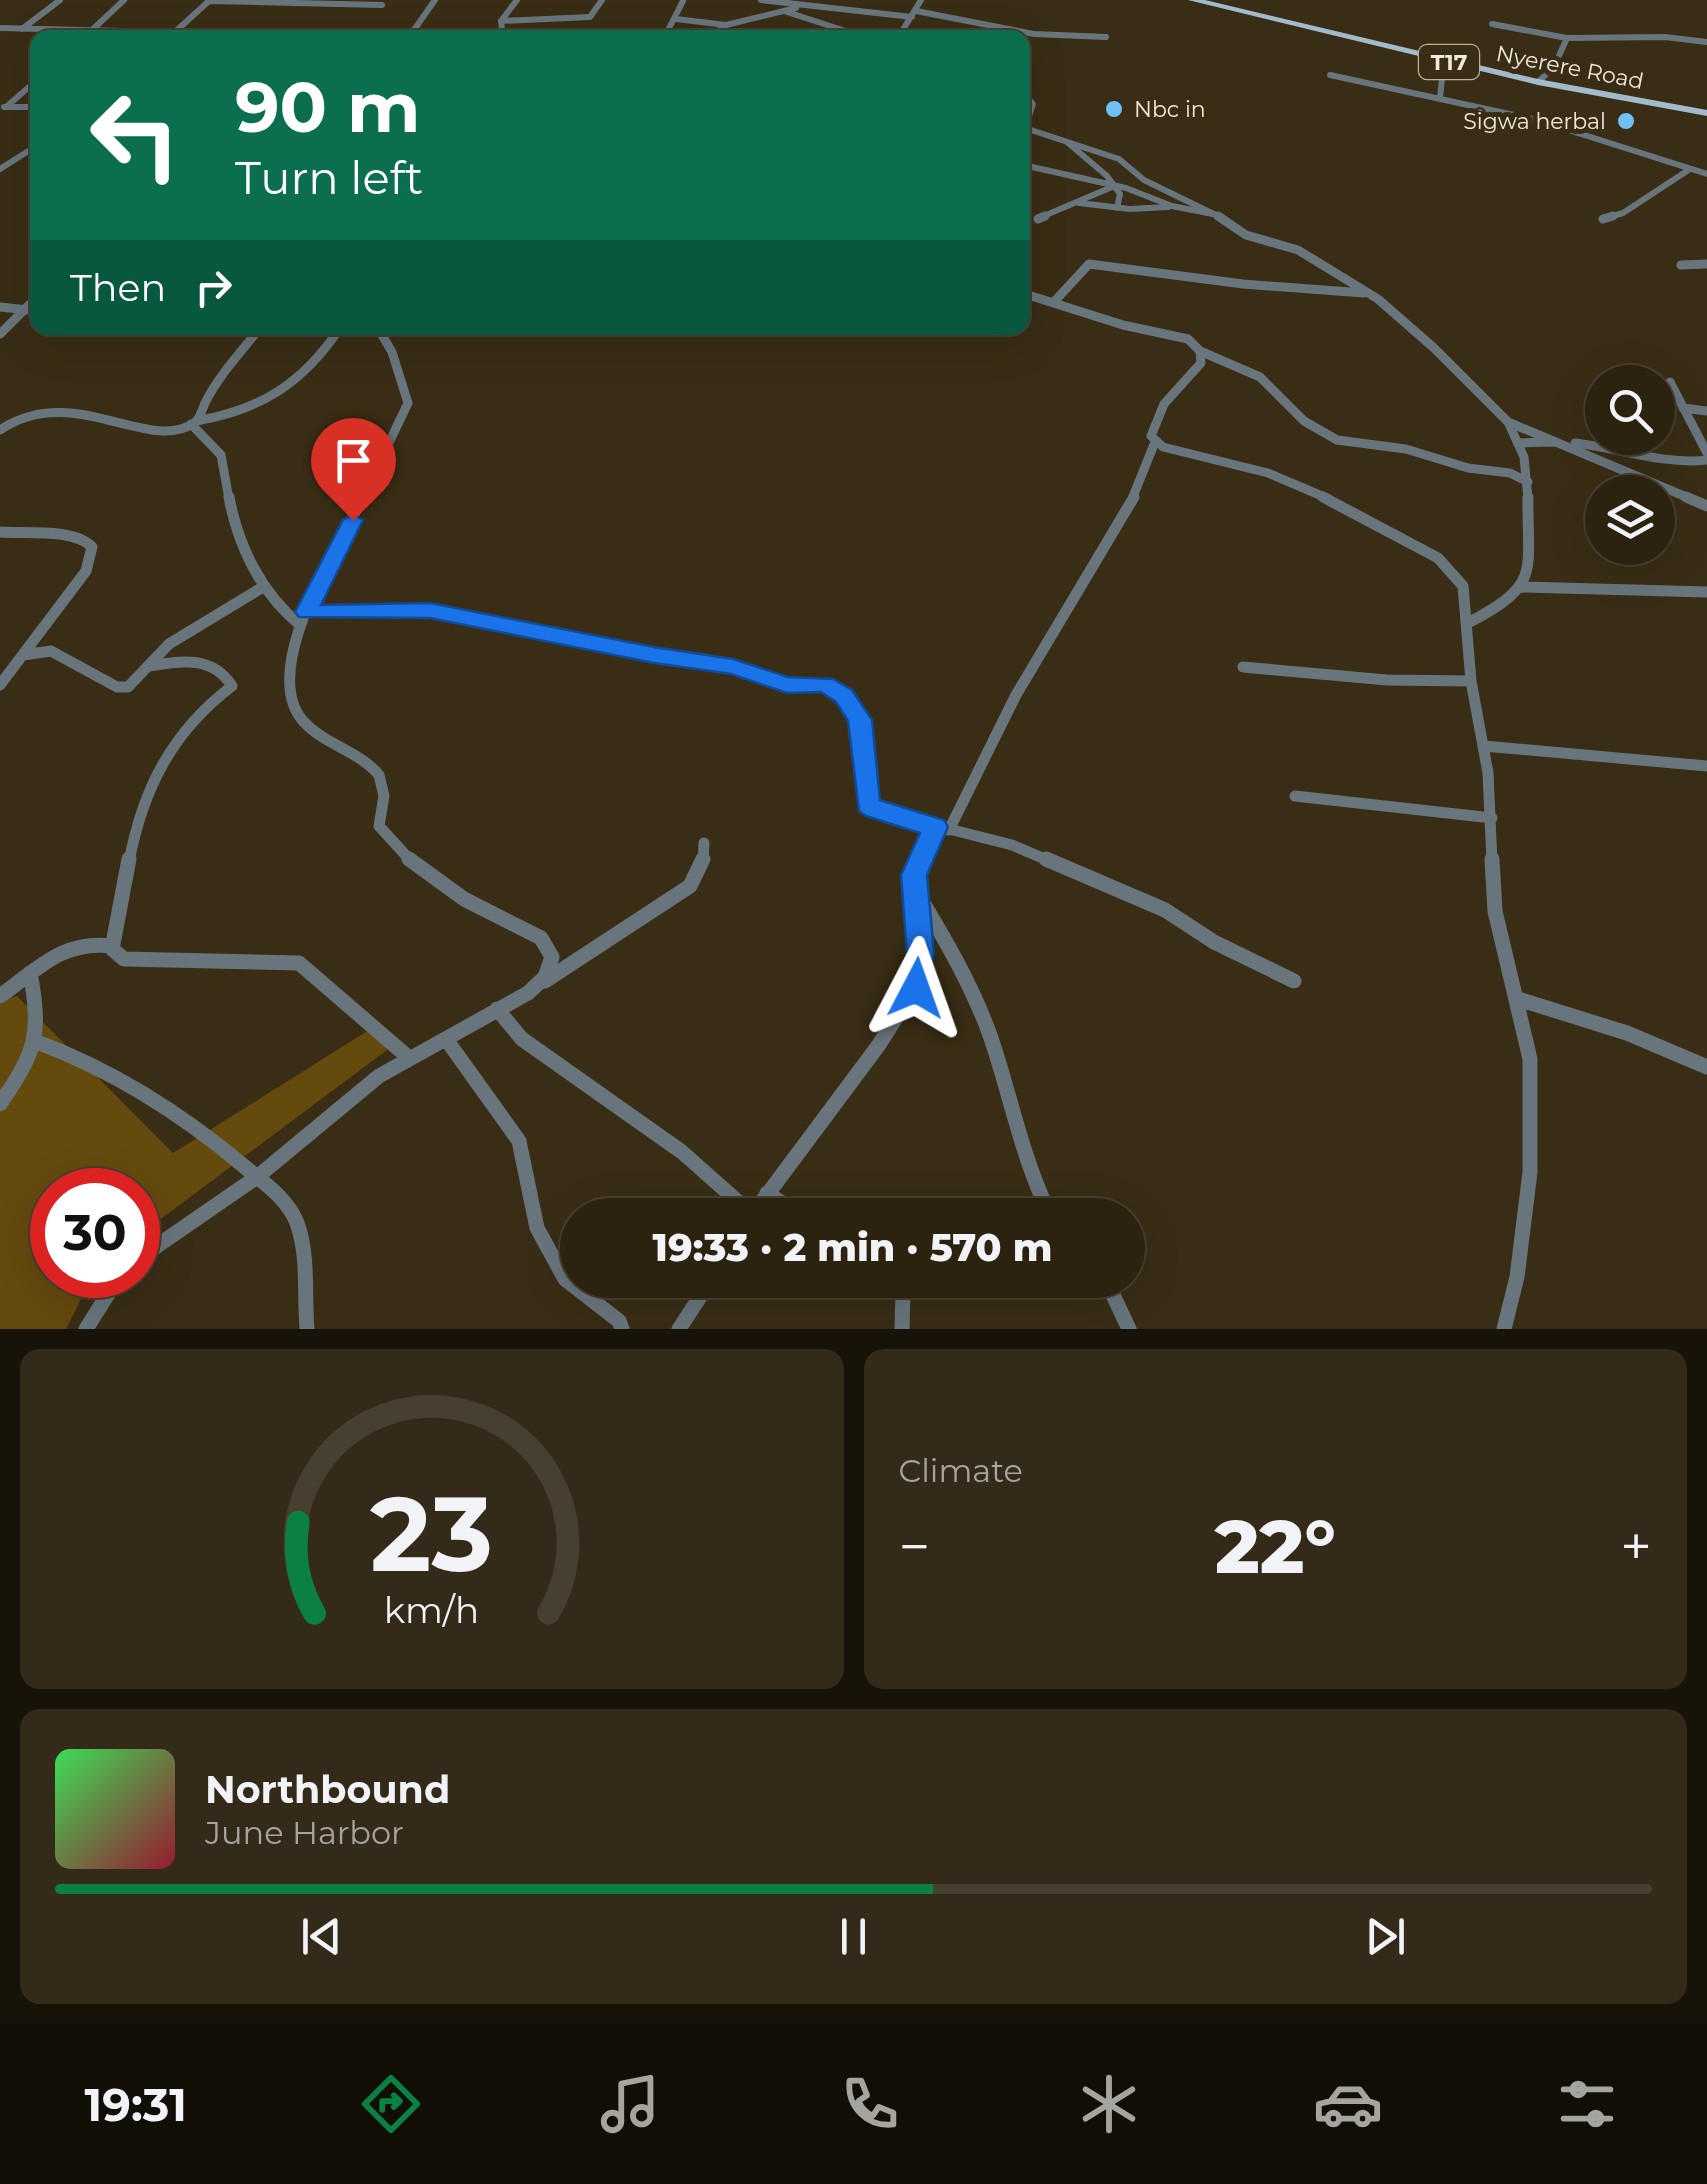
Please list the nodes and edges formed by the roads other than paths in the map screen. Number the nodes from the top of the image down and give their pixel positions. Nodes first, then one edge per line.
1 (60, 0) edge
2 (124, 0) edge
3 (210, 0) edge
4 (435, 0) edge
5 (516, 0) edge
6 (602, 0) edge
7 (761, 0) edge
8 (921, 0) edge
9 (1193, 0) edge
10 (683, 1) edge
11 (382, 5) dead end
12 (807, 6) junction
13 (784, 11) junction
14 (914, 14) junction
15 (676, 19) junction
16 (501, 21) junction
17 (1492, 24) dead end
18 (726, 25) junction
19 (0, 28) edge
20 (22, 29) junction
21 (92, 30) joint
22 (178, 30) edge
23 (417, 30) edge
24 (502, 30) edge
25 (669, 30) edge
26 (718, 30) edge
27 (842, 30) edge
28 (903, 30) edge
29 (999, 30) edge
30 (1030, 35) edge
31 (1106, 37) dead end
32 (1567, 38) junction
33 (1707, 42) edge
34 (1457, 64) junction
35 (1330, 75) dead end
36 (1538, 82) junction
37 (30, 85) edge
38 (1440, 98) junction
39 (3, 107) edge
40 (30, 107) edge
41 (1707, 114) edge
42 (1030, 130) edge
43 (1067, 142) junction
44 (30, 150) edge
45 (1030, 166) edge
46 (1690, 168) junction
47 (0, 169) edge
48 (1707, 174) edge
49 (1115, 186) junction
50 (1079, 203) junction
51 (1178, 207) junction
52 (1117, 208) junction
53 (1217, 215) junction
54 (1038, 219) dead end
55 (1603, 219) dead end
56 (1681, 264) dead end
57 (1707, 264) edge
58 (1370, 294) junction
59 (1030, 295) edge
60 (30, 302) edge
61 (1052, 302) junction
62 (0, 306) edge
63 (22, 309) junction
64 (30, 310) edge
65 (0, 334) edge
66 (255, 335) edge
67 (336, 335) edge
68 (385, 335) edge
69 (1200, 350) junction
70 (1675, 392) edge
71 (1683, 408) junction
72 (1707, 411) edge
73 (14, 418) junction
74 (0, 420) edge
75 (1508, 422) junction
76 (193, 423) junction
77 (0, 430) edge
78 (1155, 442) junction
79 (1519, 442) junction
80 (1566, 443) junction
81 (1707, 456) edge
82 (1528, 482) junction
83 (1707, 506) edge
84 (0, 532) edge
85 (263, 586) junction
86 (1521, 588) junction
87 (1707, 592) edge
88 (303, 619) junction
89 (1468, 623) junction
90 (24, 655) junction
91 (148, 666) junction
92 (1242, 668) dead end
93 (3, 679) edge
94 (1471, 681) junction
95 (1484, 746) junction
96 (1707, 766) edge
97 (1296, 796) dead end
98 (1492, 818) junction
99 (942, 828) junction
100 (704, 843) dead end
101 (914, 888) junction
102 (112, 946) junction
103 (30, 972) junction
104 (546, 981) junction
105 (1294, 981) dead end
106 (0, 996) edge
107 (1518, 998) junction
108 (497, 1009) junction
109 (446, 1039) junction
110 (37, 1042) junction
111 (408, 1057) junction
112 (1707, 1067) edge
113 (0, 1104) edge
114 (256, 1177) junction
115 (767, 1193) junction
116 (733, 1198) edge
117 (764, 1198) edge
118 (774, 1198) edge
119 (1041, 1198) edge
120 (160, 1243) edge
121 (106, 1298) edge
122 (699, 1298) edge
123 (903, 1298) edge
124 (1114, 1298) edge
125 (86, 1329) edge
126 (308, 1329) edge
127 (622, 1329) edge
128 (679, 1329) edge
129 (902, 1329) edge
130 (1129, 1329) edge
131 (1504, 1329) edge

1 - 20 street
2 - 21 street
3 - 11 street
3 - 22 street
4 - 23 street
5 - 16 street
6 - 16 street
7 - 12 street
8 - 14 street
9 - 34 main road, Nyerere Road / T17
10 - 15 street
12 - 13 street
12 - 14 street
13 - 18 street
13 - 27 street
14 - 28 street
14 - 29 street
15 - 18 street
15 - 25 street
16 - 24 street
17 - 32 street
18 - 26 street
19 - 20 street
20 - 21 street
30 - 31 street
32 - 33 street
32 - 36 street
34 - 36 main road, Nyerere Road / T17
34 - 38 street
35 - 38 street
36 - 41 main road, Nyerere Road / T17
37 - 39 street
38 - 46 street
39 - 40 street
42 - 43 street
43 - 49 street
43 - 53 street
44 - 47 street
45 - 49 street
46 - 48 street
46 - 55 street
49 - 50 street
49 - 51 street
49 - 52 street
50 - 52 street
50 - 54 street
51 - 52 street
51 - 53 street
53 - 58 street
56 - 57 street
58 - 61 street
58 - 75 street
59 - 61 street
60 - 63 street
61 - 69 street
62 - 63 street
63 - 64 street
63 - 65 street
66 - 76 street
67 - 76 street
68 - 88 street
69 - 78 street
69 - 82 street
70 - 71 street
71 - 72 street
71 - 81 street
73 - 74 street
73 - 76 street
73 - 77 street
75 - 79 street
75 - 80 street
76 - 85 street
78 - 89 street
78 - 99 street
79 - 80 street
79 - 82 street
80 - 81 street
80 - 83 street
82 - 86 street
84 - 90 street
85 - 88 street
85 - 91 street
86 - 87 street
86 - 89 street
88 - 99 street
88 - 104 street
89 - 94 street
90 - 91 street
90 - 93 street
91 - 102 street
92 - 94 street
94 - 95 street
95 - 96 street
95 - 98 street
97 - 98 street
98 - 107 street
99 - 101 street
99 - 105 street
100 - 104 street
101 - 115 street
101 - 119 street
102 - 103 street
102 - 111 street
103 - 106 street
103 - 110 street
104 - 108 street
107 - 112 street
107 - 131 street
108 - 109 street
108 - 116 street
109 - 111 street
109 - 127 street
110 - 113 street
110 - 114 street
111 - 114 street
114 - 120 street
114 - 126 street
115 - 117 street
115 - 118 street
121 - 125 street
122 - 128 street
123 - 129 street
124 - 130 street

